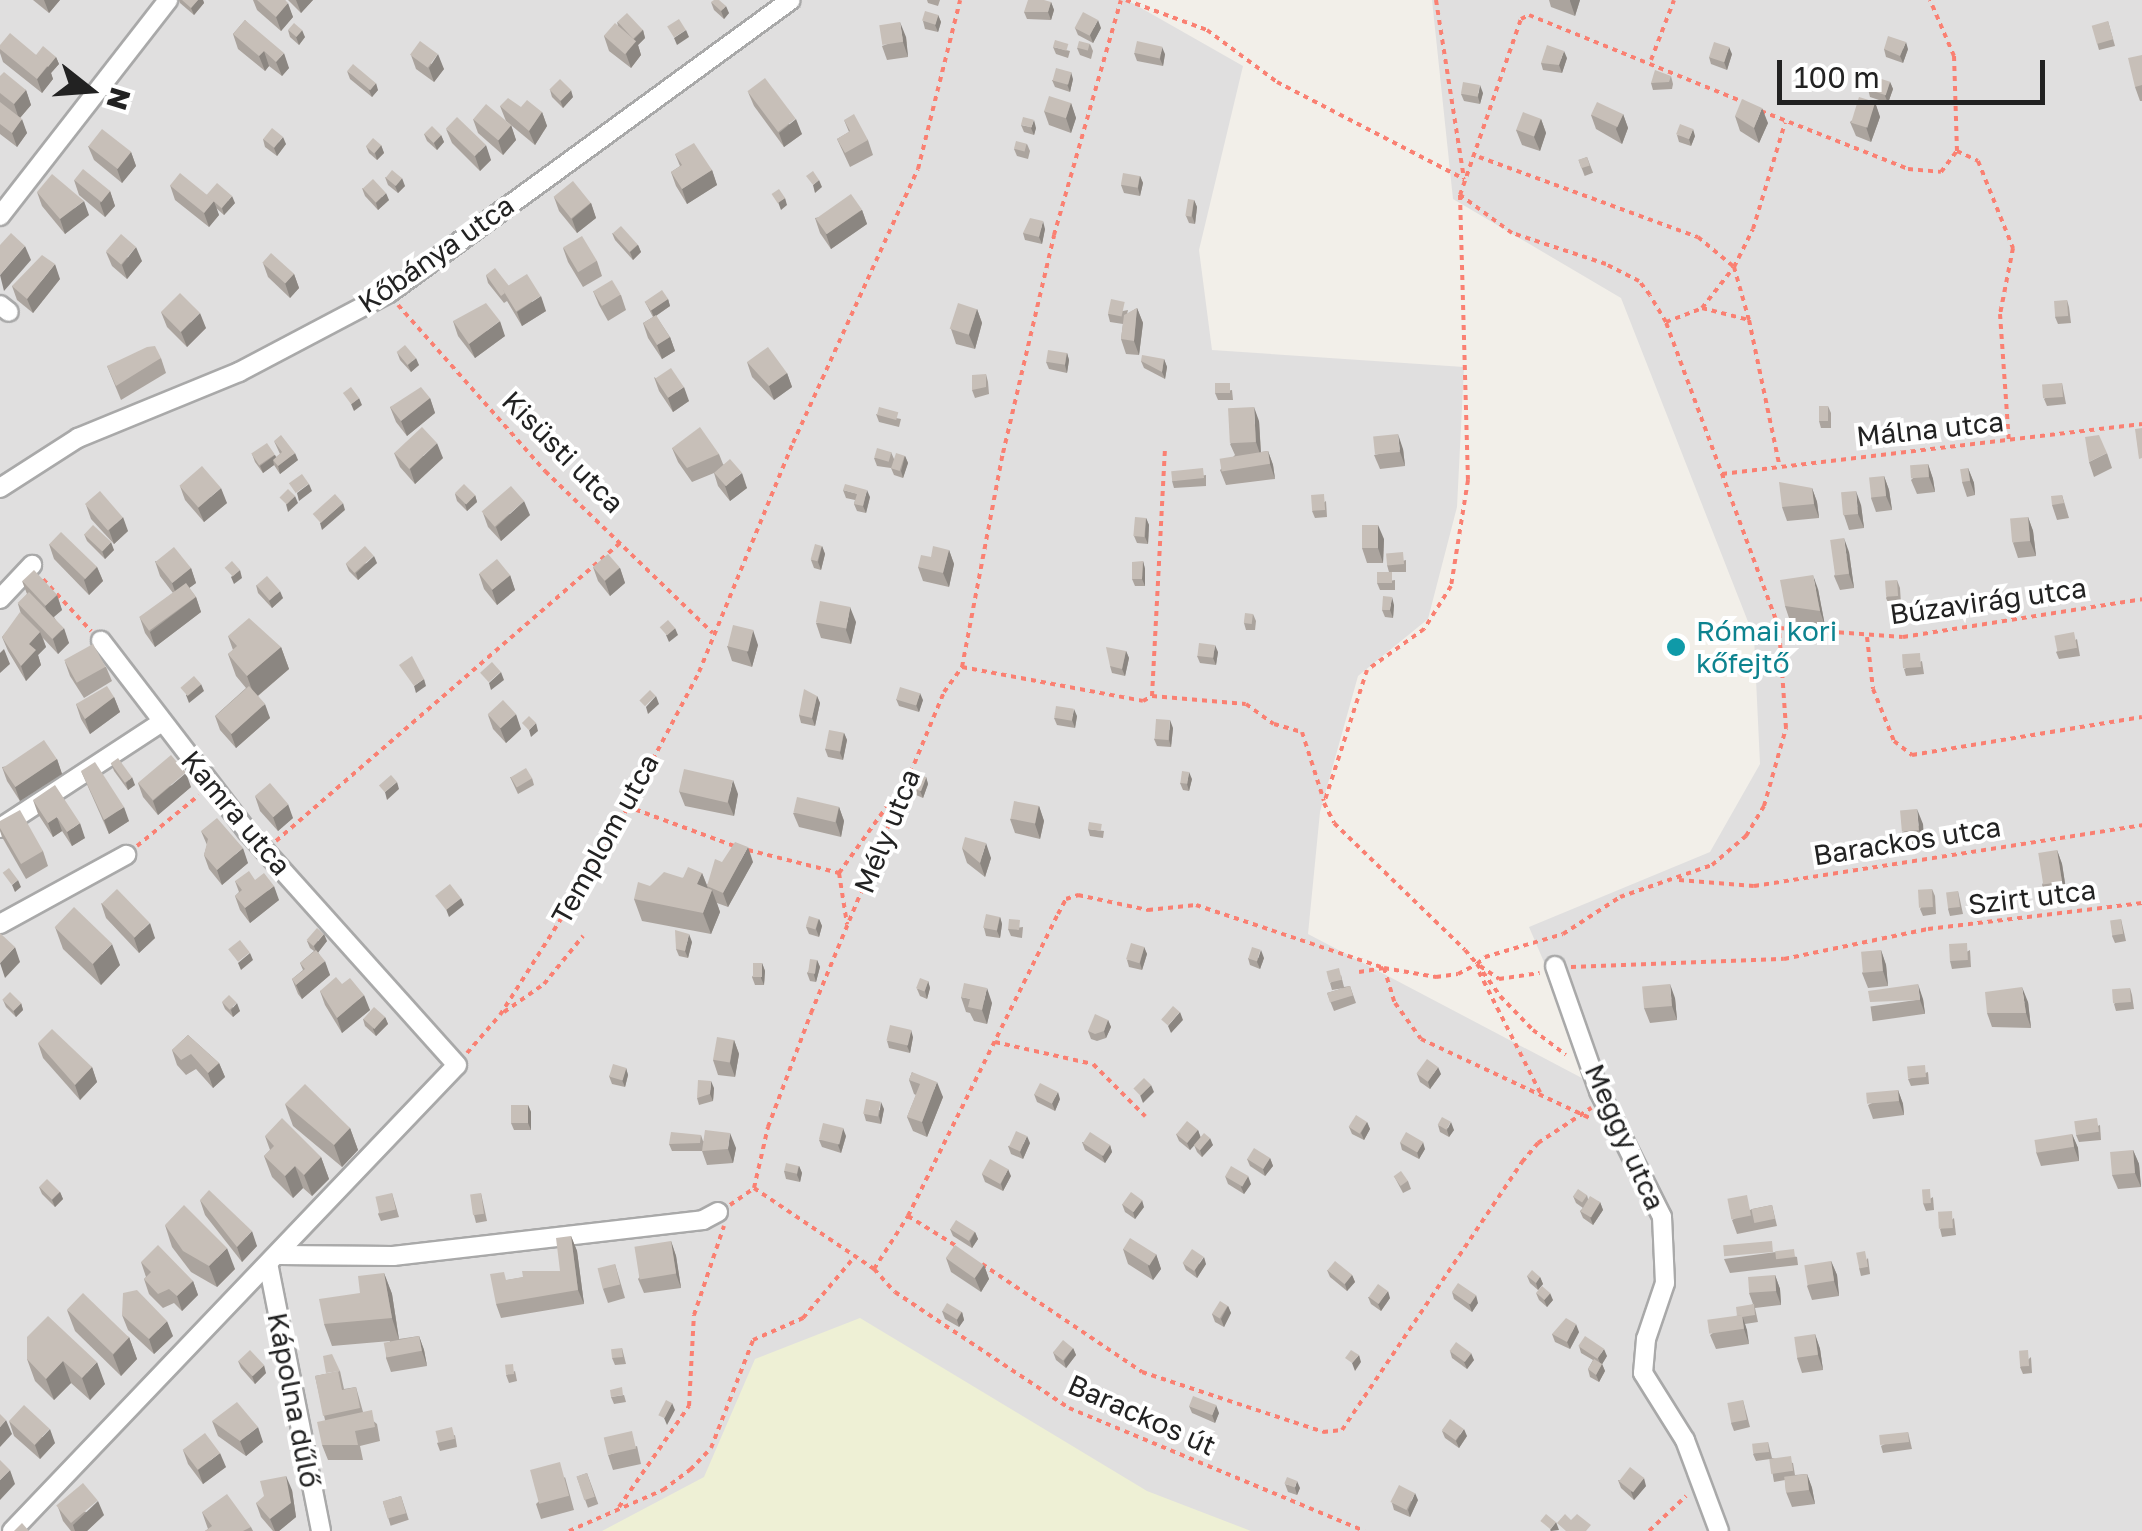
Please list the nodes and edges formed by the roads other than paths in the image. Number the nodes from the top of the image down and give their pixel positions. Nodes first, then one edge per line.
1 (168, 0) edge
2 (791, 0) edge
3 (0, 216) edge
4 (0, 488) edge
5 (32, 564) road end
6 (0, 600) edge
7 (101, 641) road end
8 (162, 722) junction
9 (0, 828) edge
10 (126, 855) road end
11 (0, 924) edge
12 (1555, 966) road end
13 (718, 1212) road end
14 (274, 1261) junction
15 (12, 1531) edge
16 (322, 1531) edge
17 (1719, 1531) edge

1 - 3 street
2 - 4 street, Kőbánya utca
5 - 6 street
7 - 8 street, Kamra utca
8 - 9 street
8 - 14 street, Kamra utca
10 - 11 street
12 - 17 street, Meggy utca
13 - 14 street
14 - 15 street
14 - 16 street, Kápolna dűlő

